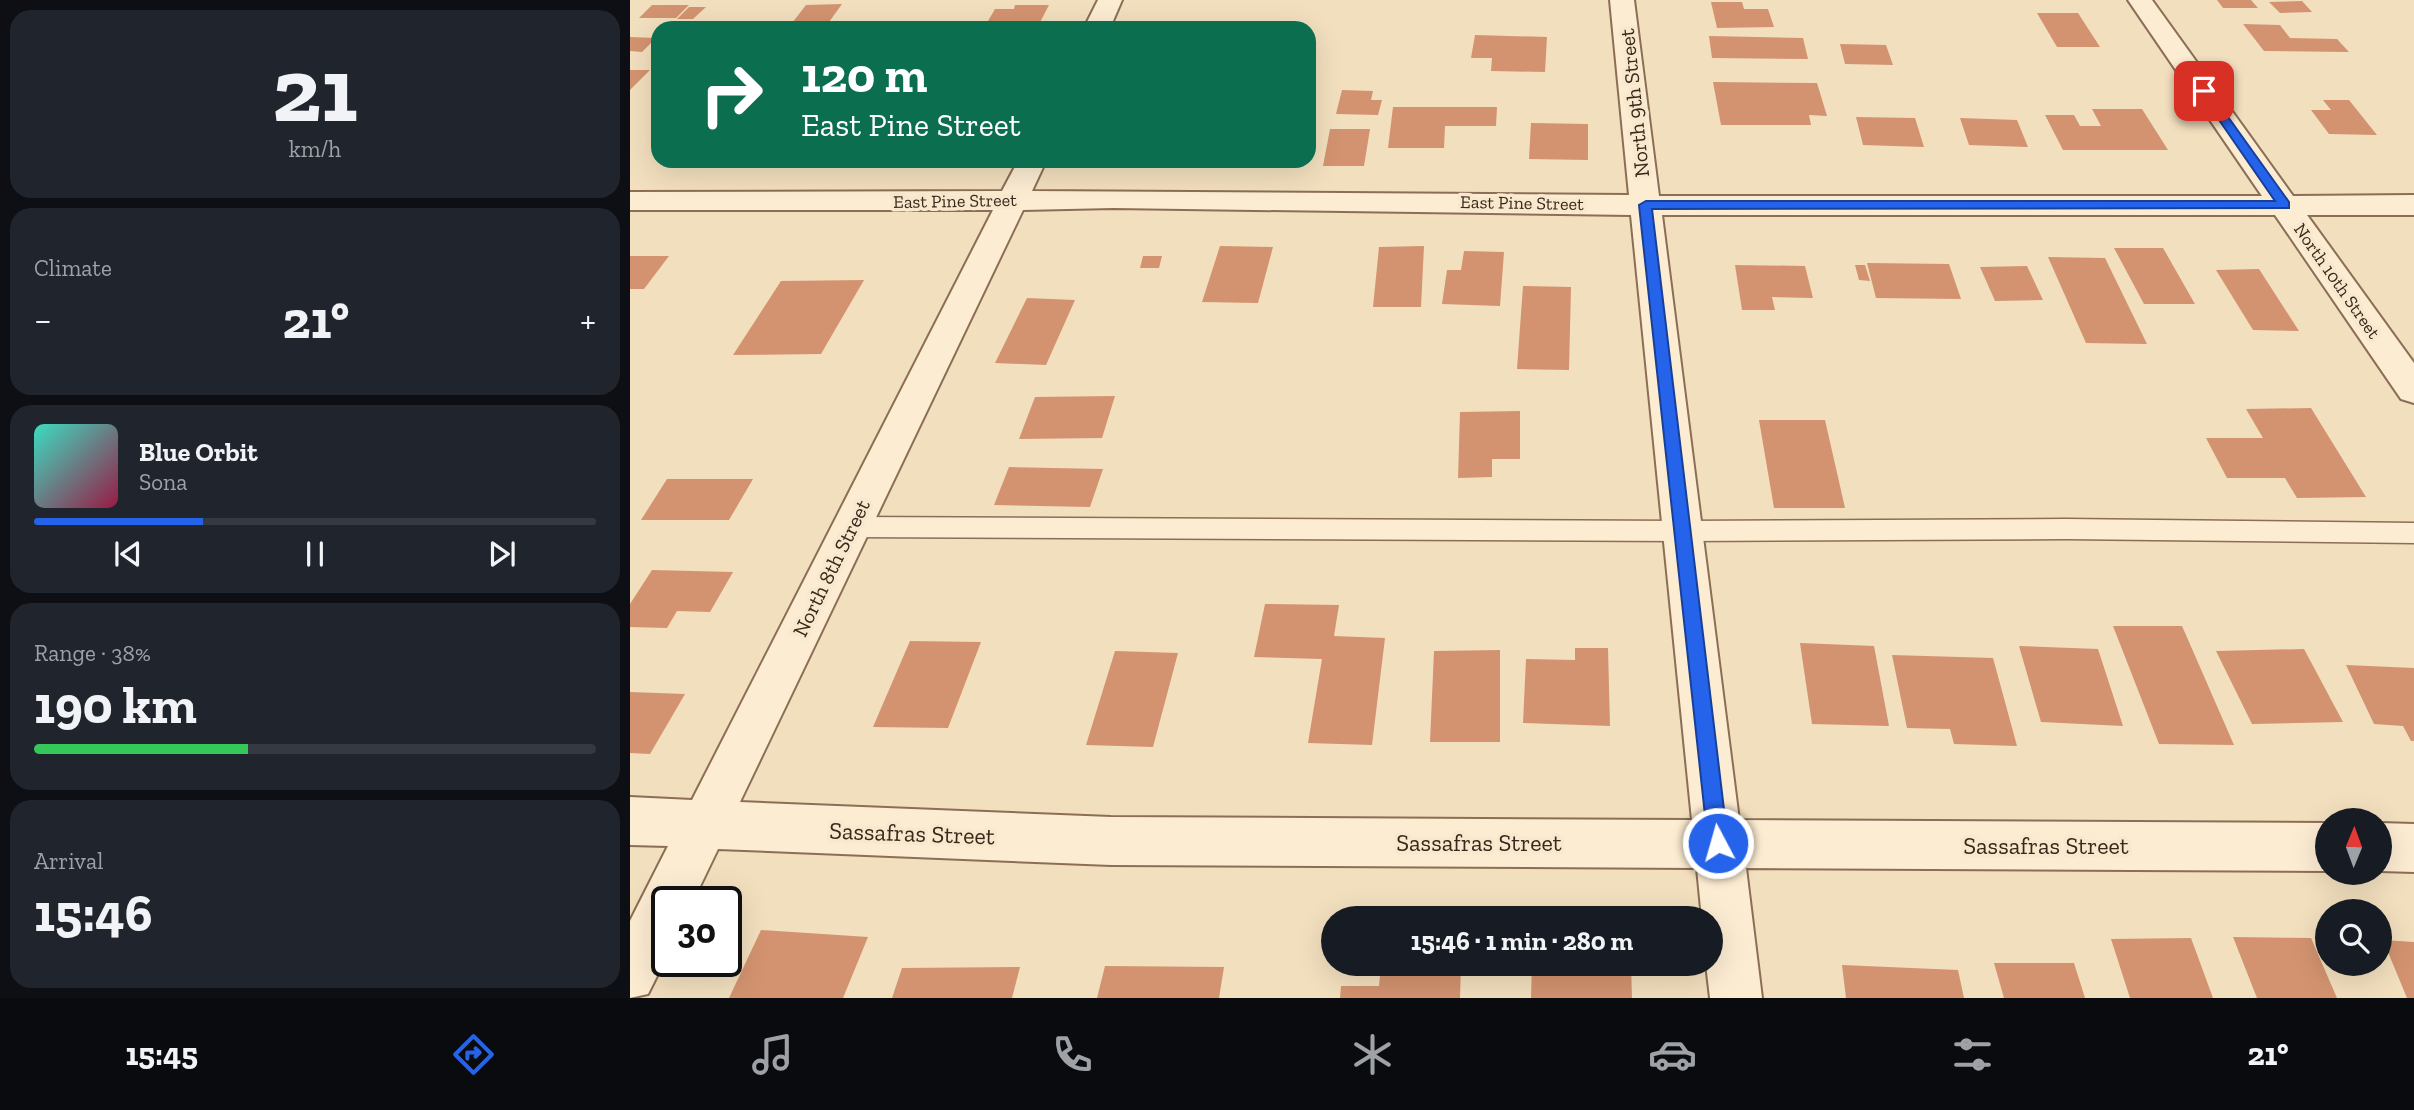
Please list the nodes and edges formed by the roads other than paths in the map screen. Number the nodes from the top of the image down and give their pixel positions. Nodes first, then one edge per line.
1 (1110, 0) edge
2 (1622, 0) edge
3 (2140, 0) edge
4 (1100, 21) edge
5 (1029, 168) edge
6 (1013, 200) junction
7 (630, 201) edge
8 (1646, 205) junction
9 (2284, 205) junction
10 (2414, 205) edge
11 (2414, 390) edge
12 (851, 527) junction
13 (1683, 531) junction
14 (2414, 533) edge
15 (630, 821) edge
16 (704, 824) junction
17 (1718, 843) junction
18 (2315, 847) edge
19 (2392, 847) edge
20 (2414, 848) edge
21 (630, 976) edge
22 (1736, 998) edge

1 - 4 street
2 - 8 street, North 9th Street
3 - 9 street, North 10th Street
5 - 6 street, North 8th Street
6 - 7 street, East Pine Street
6 - 8 street, East Pine Street
6 - 12 street, North 8th Street
8 - 9 street, East Pine Street
8 - 13 street, North 9th Street
9 - 10 street, East Pine Street
9 - 11 street, North 10th Street
12 - 13 lane
12 - 16 street, North 8th Street
13 - 14 lane
13 - 17 street, North 9th Street
15 - 16 street, Sassafras Street
16 - 17 street, Sassafras Street
16 - 21 street, North 8th Street
17 - 18 street, Sassafras Street
17 - 22 street, North 9th Street
19 - 20 street

